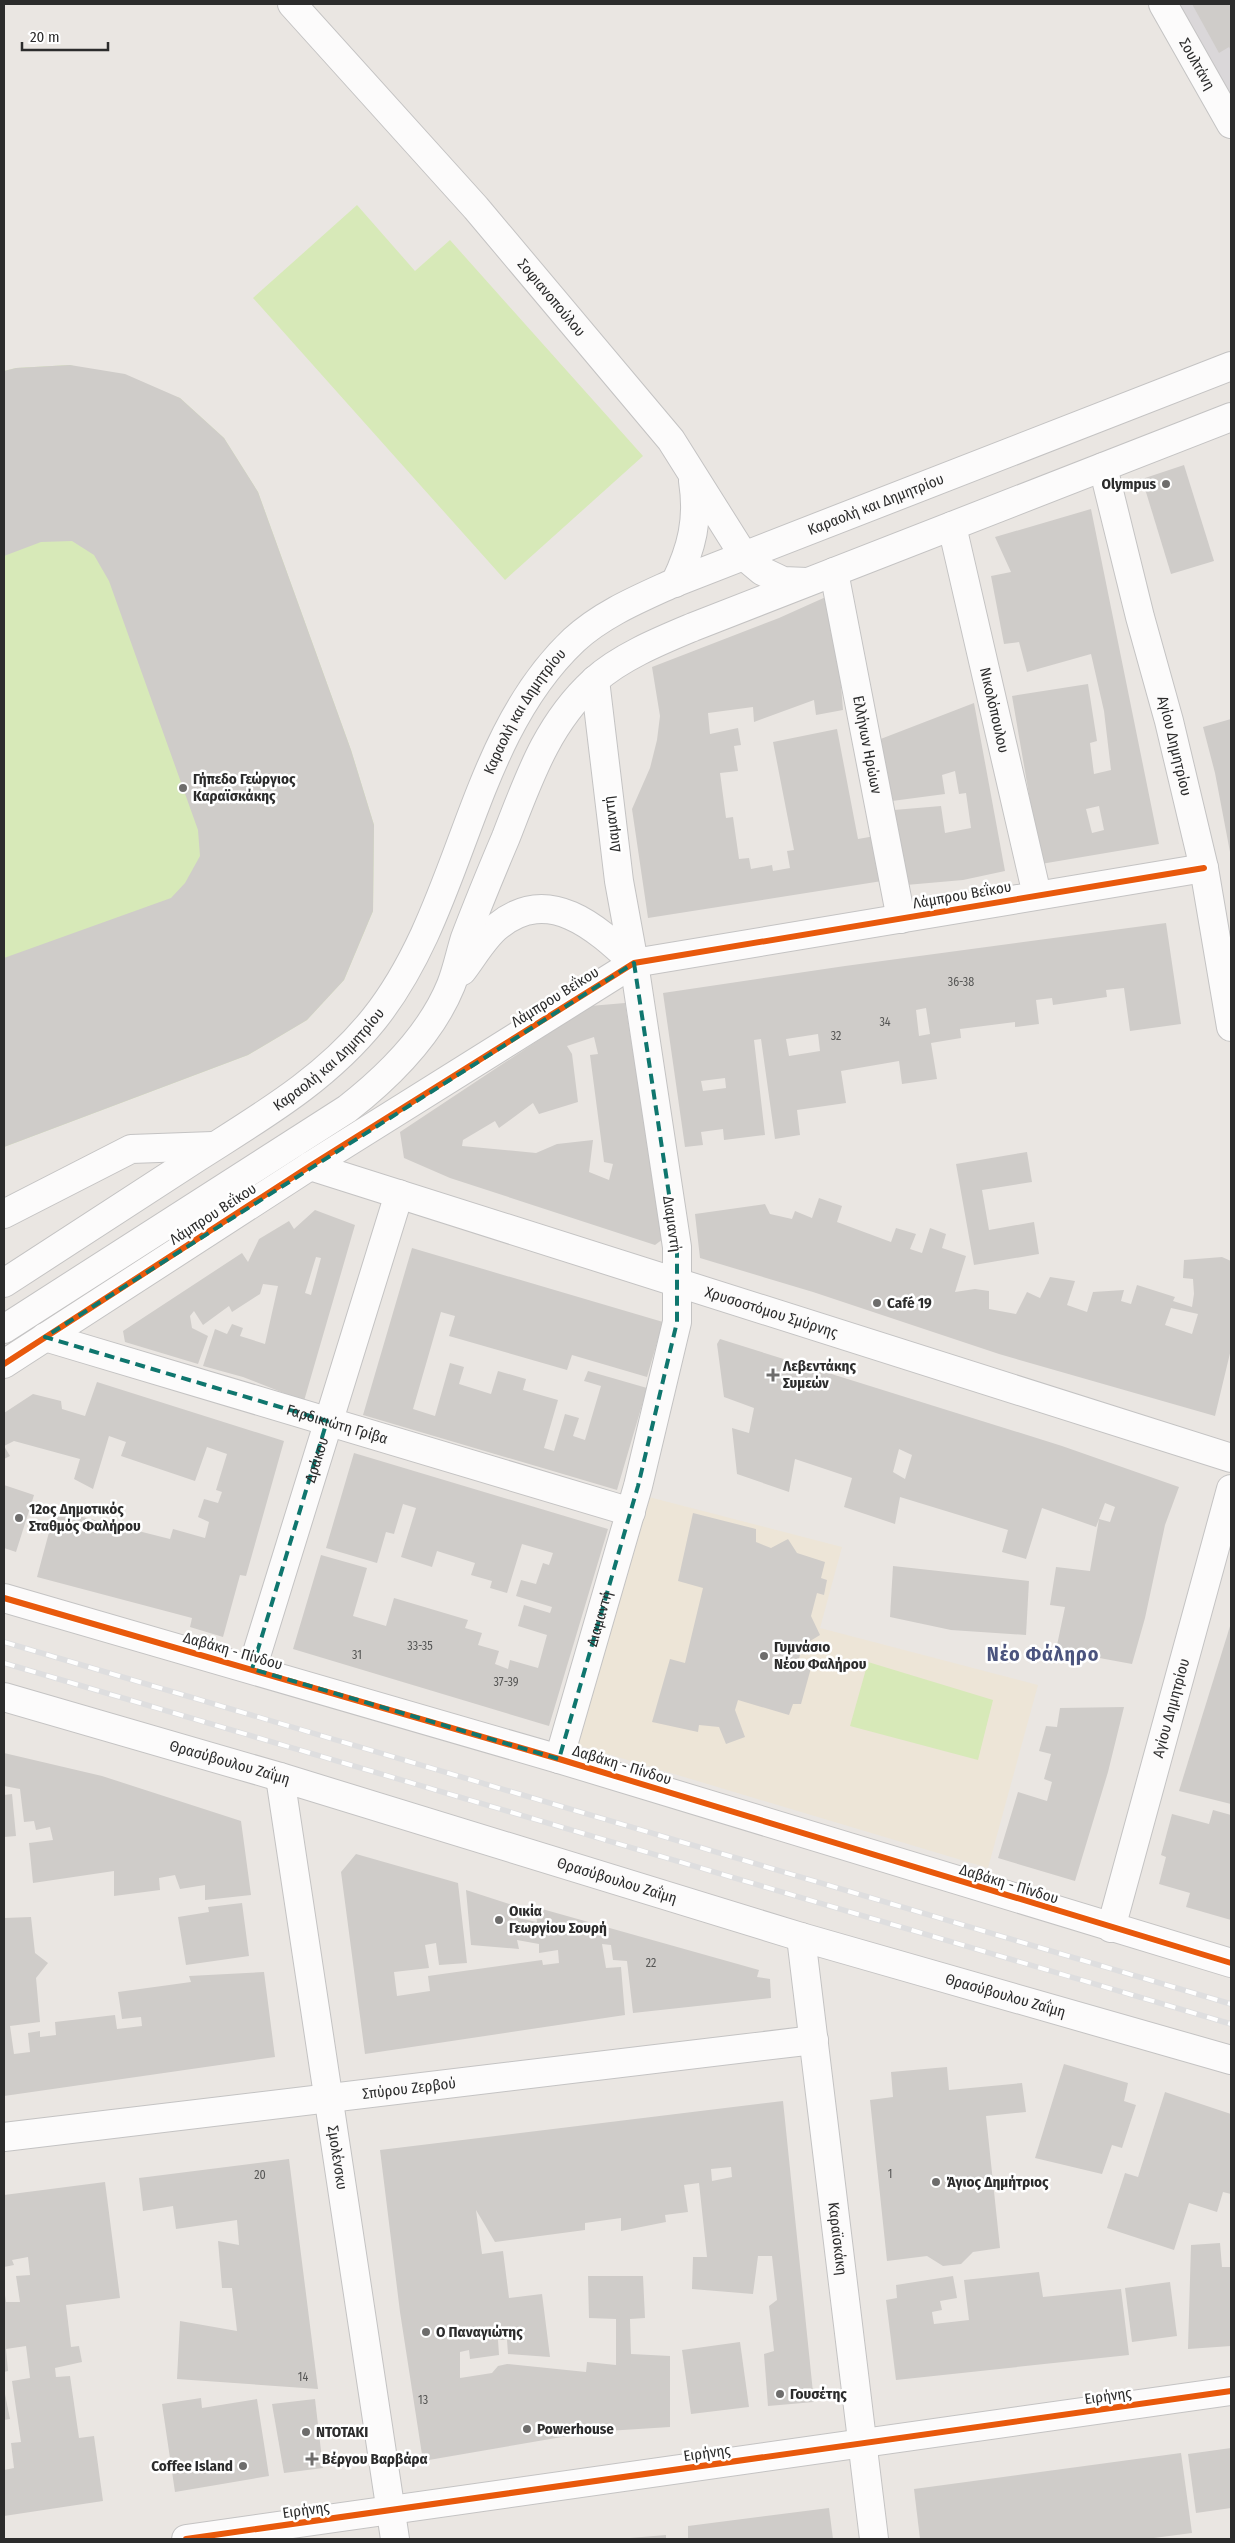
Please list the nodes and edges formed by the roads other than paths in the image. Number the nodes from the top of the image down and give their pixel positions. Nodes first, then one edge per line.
1 (292, 4) edge
2 (1163, 4) edge
3 (1231, 124) edge
4 (1231, 366) edge
5 (1231, 417) edge
6 (1103, 467) junction
7 (692, 474) junction
8 (952, 526) junction
9 (744, 556) junction
10 (834, 572) junction
11 (808, 582) junction
12 (675, 583) junction
13 (595, 680) junction
14 (1204, 868) junction
15 (1037, 895) junction
16 (901, 918) junction
17 (1224, 948) edge
18 (634, 963) junction
19 (450, 986) junction
20 (1231, 1027) edge
21 (215, 1146) junction
22 (310, 1166) junction
23 (399, 1194) junction
24 (4, 1214) edge
25 (4, 1283) edge
26 (679, 1283) junction
27 (4, 1330) edge
28 (45, 1337) junction
29 (4, 1364) edge
30 (327, 1421) junction
31 (1231, 1458) edge
32 (1231, 1489) edge
33 (631, 1512) junction
34 (4, 1598) edge
35 (252, 1669) junction
36 (4, 1697) edge
37 (559, 1759) junction
38 (280, 1777) junction
39 (1112, 1928) junction
40 (801, 1937) junction
41 (1231, 1963) edge
42 (814, 2040) junction
43 (1231, 2060) edge
44 (328, 2097) junction
45 (4, 2136) edge
46 (1231, 2390) edge
47 (862, 2443) junction
48 (390, 2510) junction
49 (186, 2539) edge
50 (395, 2539) edge
51 (874, 2539) edge

1 - 7 street, Σοφιανοπούλου
2 - 3 street, Σουλτάνη
4 - 9 street, Καραολή και Δημητρίου
5 - 6 street, Καραολή και Δημητρίου
6 - 8 street, Καραολή και Δημητρίου
6 - 14 street, Αγίου Δημητρίου
7 - 9 street, Σοφιανοπούλου
7 - 12 street
8 - 10 street, Καραολή και Δημητρίου
8 - 15 street, Νικολόπουλου
9 - 11 street, Σοφιανοπούλου
9 - 12 street, Καραολή και Δημητρίου
10 - 11 street, Καραολή και Δημητρίου
10 - 16 street, Ελλήνων Ηρώων
11 - 13 street, Καραολή και Δημητρίου
12 - 21 street, Καραολή και Δημητρίου
13 - 18 street, Διαμαντή
13 - 19 street, Καραολή και Δημητρίου
14 - 15 street, Λάμπρου Βεΐκου
14 - 17 street, Αγίου Δημητρίου
15 - 16 street, Λάμπρου Βεΐκου
16 - 18 street, Λάμπρου Βεΐκου
17 - 20 street, Αγίου Δημητρίου
18 - 19 street
18 - 22 street, Λάμπρου Βεΐκου
18 - 26 street, Διαμαντή
19 - 27 street, Καραολή και Δημητρίου
21 - 24 street
21 - 25 street, Καραολή και Δημητρίου
22 - 23 street, Χρυσοστόμου Σμύρνης
22 - 28 street, Λάμπρου Βεΐκου
23 - 26 street, Χρυσοστόμου Σμύρνης
23 - 30 street, Δράκου
26 - 31 street, Χρυσοστόμου Σμύρνης
26 - 33 street, Διαμαντή
28 - 29 street, Λάμπρου Βεΐκου
28 - 30 street, Γαρδικιώτη Γρίβα
30 - 33 street, Γαρδικιώτη Γρίβα
30 - 35 street, Δράκου
32 - 39 street, Αγίου Δημητρίου
33 - 37 street, Διαμαντή
34 - 35 street, Δαβάκη - Πίνδου
35 - 37 street, Δαβάκη - Πίνδου
36 - 38 street, Θρασύβουλου Ζαΐμη
37 - 39 street, Δαβάκη - Πίνδου
38 - 40 street, Θρασύβουλου Ζαΐμη
38 - 44 street, Σμολένσκυ
39 - 41 street, Δαβάκη - Πίνδου
40 - 42 street, Καραϊσκάκη
40 - 43 street, Θρασύβουλου Ζαΐμη
42 - 44 street, Σπύρου Ζερβού
42 - 47 street, Καραϊσκάκη
44 - 45 street, Σπύρου Ζερβού
44 - 48 street, Σμολένσκυ
46 - 47 street, Ειρήνης
47 - 48 street, Ειρήνης
47 - 51 street, Καραϊσκάκη
48 - 49 street, Ειρήνης
48 - 50 street, Σμολένσκυ

